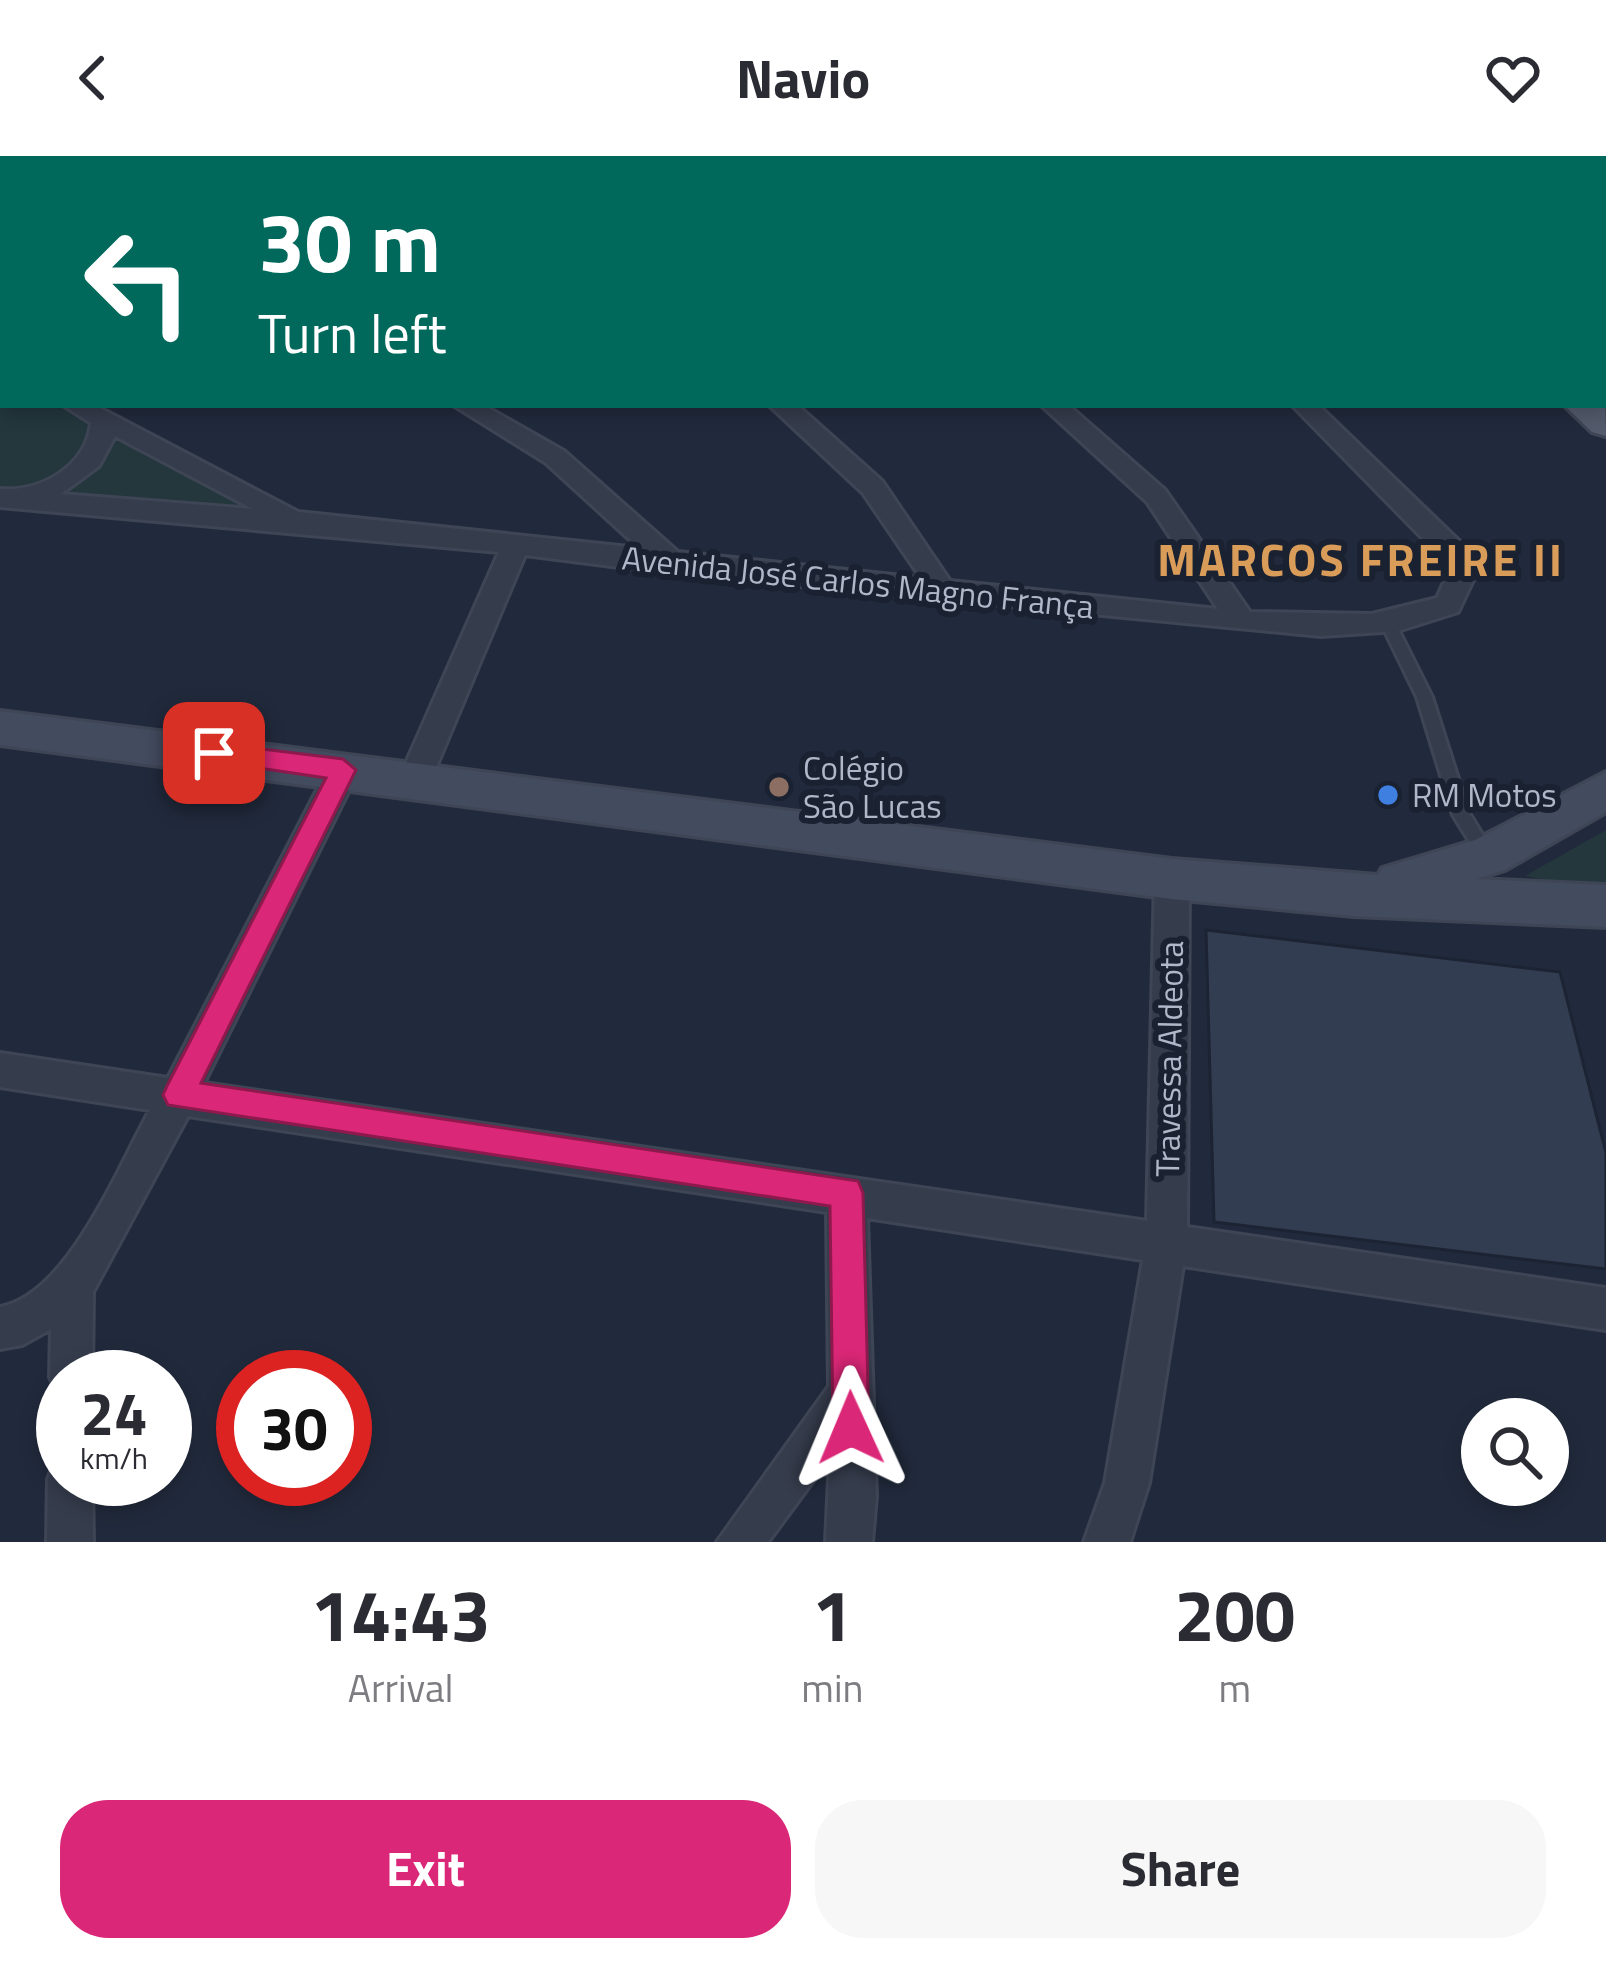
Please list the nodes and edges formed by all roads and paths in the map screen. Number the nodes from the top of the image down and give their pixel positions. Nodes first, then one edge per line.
1 (81, 408) edge
2 (470, 408) edge
3 (784, 408) edge
4 (1056, 408) edge
5 (1307, 408) edge
6 (104, 420) junction
7 (13, 499) edge
8 (298, 521) junction
9 (515, 545) junction
10 (675, 565) junction
11 (940, 588) junction
12 (1242, 622) junction
13 (1388, 622) junction
14 (0, 728) edge
15 (343, 770) junction
16 (415, 779) junction
17 (1606, 790) edge
18 (1488, 856) junction
19 (1172, 879) junction
20 (1354, 895) junction
21 (1606, 906) edge
22 (0, 1070) edge
23 (179, 1095) junction
24 (846, 1193) junction
25 (1167, 1240) junction
26 (72, 1289) junction
27 (1606, 1309) edge
28 (0, 1328) edge
29 (71, 1350) edge
30 (850, 1394) junction
31 (70, 1506) edge
32 (70, 1542) edge
33 (740, 1542) edge
34 (848, 1542) edge
35 (1107, 1542) edge

1 - 6 street
2 - 10 street
3 - 11 street
4 - 12 street
5 - 13 street, Avenida José Carlos Magno França
6 - 7 street
6 - 8 street
7 - 8 street, Avenida José Carlos Magno França
8 - 9 street, Avenida José Carlos Magno França
9 - 10 street, Avenida José Carlos Magno França
9 - 16 street
10 - 11 street, Avenida José Carlos Magno França
11 - 12 street, Avenida José Carlos Magno França
12 - 13 street, Avenida José Carlos Magno França
13 - 18 lane
14 - 15 street
15 - 16 street
15 - 23 street
16 - 19 street
17 - 18 street
18 - 20 street
19 - 20 street
19 - 25 street, Travessa Aldeota
20 - 21 street
22 - 23 street
23 - 24 street
23 - 26 street
24 - 25 street
24 - 30 street
25 - 27 street
25 - 35 street, Travessa Aldeota
26 - 28 street
26 - 29 street
30 - 33 street
30 - 34 street
31 - 32 street

